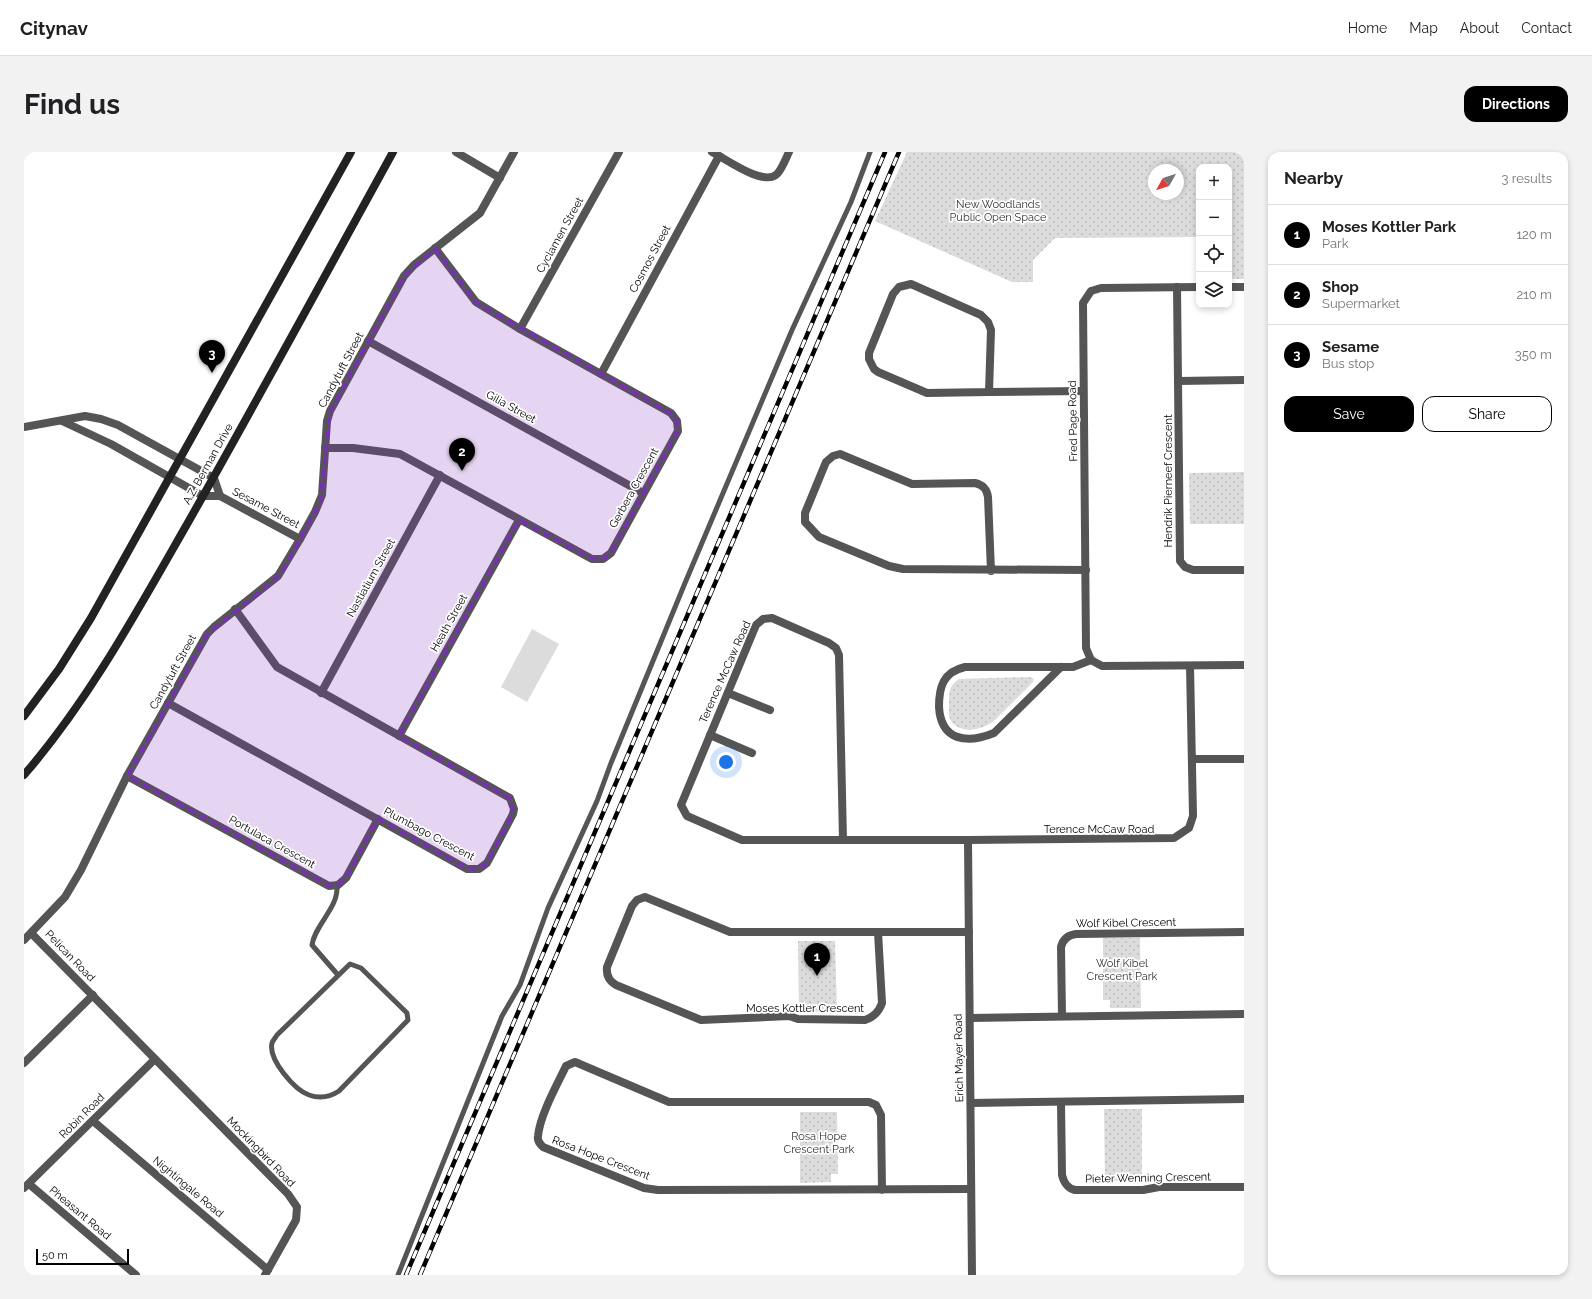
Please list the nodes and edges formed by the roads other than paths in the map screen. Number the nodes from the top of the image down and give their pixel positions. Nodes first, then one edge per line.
1 (351, 152) edge
2 (393, 152) edge
3 (456, 152) edge
4 (514, 152) edge
5 (619, 152) edge
6 (789, 152) edge
7 (870, 152) edge
8 (716, 154) edge
9 (500, 178) junction
10 (435, 248) junction
11 (1177, 287) junction
12 (1196, 287) edge
13 (1232, 287) edge
14 (1244, 287) edge
15 (520, 329) junction
16 (368, 341) junction
17 (601, 374) junction
18 (1244, 380) edge
19 (1178, 381) junction
20 (1083, 391) junction
21 (989, 392) junction
22 (62, 421) junction
23 (24, 427) edge
24 (325, 448) junction
25 (180, 460) junction
26 (440, 475) junction
27 (170, 478) junction
28 (214, 478) junction
29 (643, 493) junction
30 (203, 496) junction
31 (220, 496) junction
32 (519, 520) junction
33 (300, 539) junction
34 (1086, 570) junction
35 (1244, 570) edge
36 (990, 571) junction
37 (235, 609) junction
38 (1091, 660) junction
39 (1244, 665) edge
40 (1190, 666) junction
41 (1061, 667) junction
42 (728, 692) junction
43 (321, 693) junction
44 (168, 703) junction
45 (770, 710) dead end
46 (24, 716) edge
47 (710, 735) junction
48 (399, 736) junction
49 (752, 753) dead end
50 (1192, 759) junction
51 (1244, 759) edge
52 (24, 775) edge
53 (127, 776) junction
54 (378, 819) junction
55 (843, 840) junction
56 (968, 840) junction
57 (337, 885) junction
58 (878, 932) junction
59 (969, 932) junction
60 (1244, 932) edge
61 (31, 933) junction
62 (24, 940) edge
63 (338, 975) junction
64 (93, 995) junction
65 (1244, 1014) edge
66 (1062, 1016) junction
67 (970, 1018) junction
68 (155, 1059) junction
69 (24, 1062) edge
70 (1244, 1099) edge
71 (1061, 1102) junction
72 (971, 1103) junction
73 (93, 1121) junction
74 (26, 1186) edge
75 (1244, 1187) edge
76 (882, 1190) junction
77 (971, 1190) junction
78 (266, 1272) edge
79 (136, 1275) edge
80 (398, 1275) edge
81 (972, 1275) edge

1 - 25 main road
2 - 28 main road, A.Z. Berman Drive
3 - 9 street
4 - 9 street, Candytuft Street
5 - 15 street, Cyclamen Street
6 - 8 street
7 - 80 lane
8 - 17 street, Cosmos Street
9 - 10 street, Candytuft Street
10 - 15 street, Gerbera Crescent
10 - 16 street, Candytuft Street
11 - 12 street, Fred Page Road
11 - 19 street, Hendrik Pierneef Crescent
11 - 20 street, Fred Page Road
13 - 14 street
15 - 17 street, Gerbera Crescent
16 - 24 street, Candytuft Street
16 - 29 street, Gilia Street
17 - 29 street, Gerbera Crescent
18 - 19 street
19 - 35 street, Hendrik Pierneef Crescent
20 - 21 street
20 - 34 street, Fred Page Road
21 - 21 street
22 - 23 street
22 - 25 street
22 - 27 street
24 - 26 street, Gerbera Crescent
24 - 33 street, Candytuft Street
25 - 27 main road
25 - 28 street
26 - 32 street, Gerbera Crescent
26 - 43 street, Nastiatium Street
27 - 30 street
27 - 46 main road
28 - 30 main road, A.Z. Berman Drive
28 - 31 street, Sesame Street
29 - 32 street, Gerbera Crescent
30 - 31 street, Sesame Street
30 - 52 main road, A.Z. Berman Drive
31 - 33 street, Sesame Street
32 - 48 street, Heath Street
33 - 37 street, Candytuft Street
34 - 36 street
34 - 38 street, Fred Page Road
36 - 36 street
37 - 43 street, Plumbago Crescent
37 - 44 street, Candytuft Street
38 - 40 street
38 - 41 street
39 - 40 street
40 - 50 street, Terence McCaw Road
41 - 41 street
42 - 45 street
42 - 47 street, Terence McCaw Road
42 - 55 street, Terence McCaw Road
43 - 48 street, Plumbago Crescent
44 - 53 street, Candytuft Street
44 - 54 street, Plumbago Crescent
47 - 49 street
47 - 55 street, Terence McCaw Road
48 - 54 street, Plumbago Crescent
50 - 51 street
50 - 56 street, Terence McCaw Road
53 - 57 street, Portulaca Crescent
53 - 61 street, Pelican Road
54 - 57 street
55 - 56 street, Terence McCaw Road
56 - 59 street, Erich Mayer Road
57 - 63 lane
58 - 58 street, Moses Kottler Crescent
58 - 59 street, Moses Kottler Crescent
59 - 67 street, Erich Mayer Road
60 - 66 street, Wolf Kibel Crescent
61 - 62 street
61 - 64 street, Pelican Road
63 - 63 lane
64 - 68 street, Pelican Road
64 - 69 street
65 - 66 street
66 - 67 street
67 - 72 street, Erich Mayer Road
68 - 73 street, Robin Road
68 - 78 street, Mockingbird Road
70 - 71 street
71 - 72 street
71 - 75 street, Pieter Wenning Crescent
72 - 77 street, Erich Mayer Road
73 - 74 street, Robin Road
73 - 78 street, Nightingale Road
74 - 79 street, Pheasant Road
76 - 76 street, Rosa Hope Crescent
76 - 77 street, Rosa Hope Crescent
77 - 81 street, Erich Mayer Road

